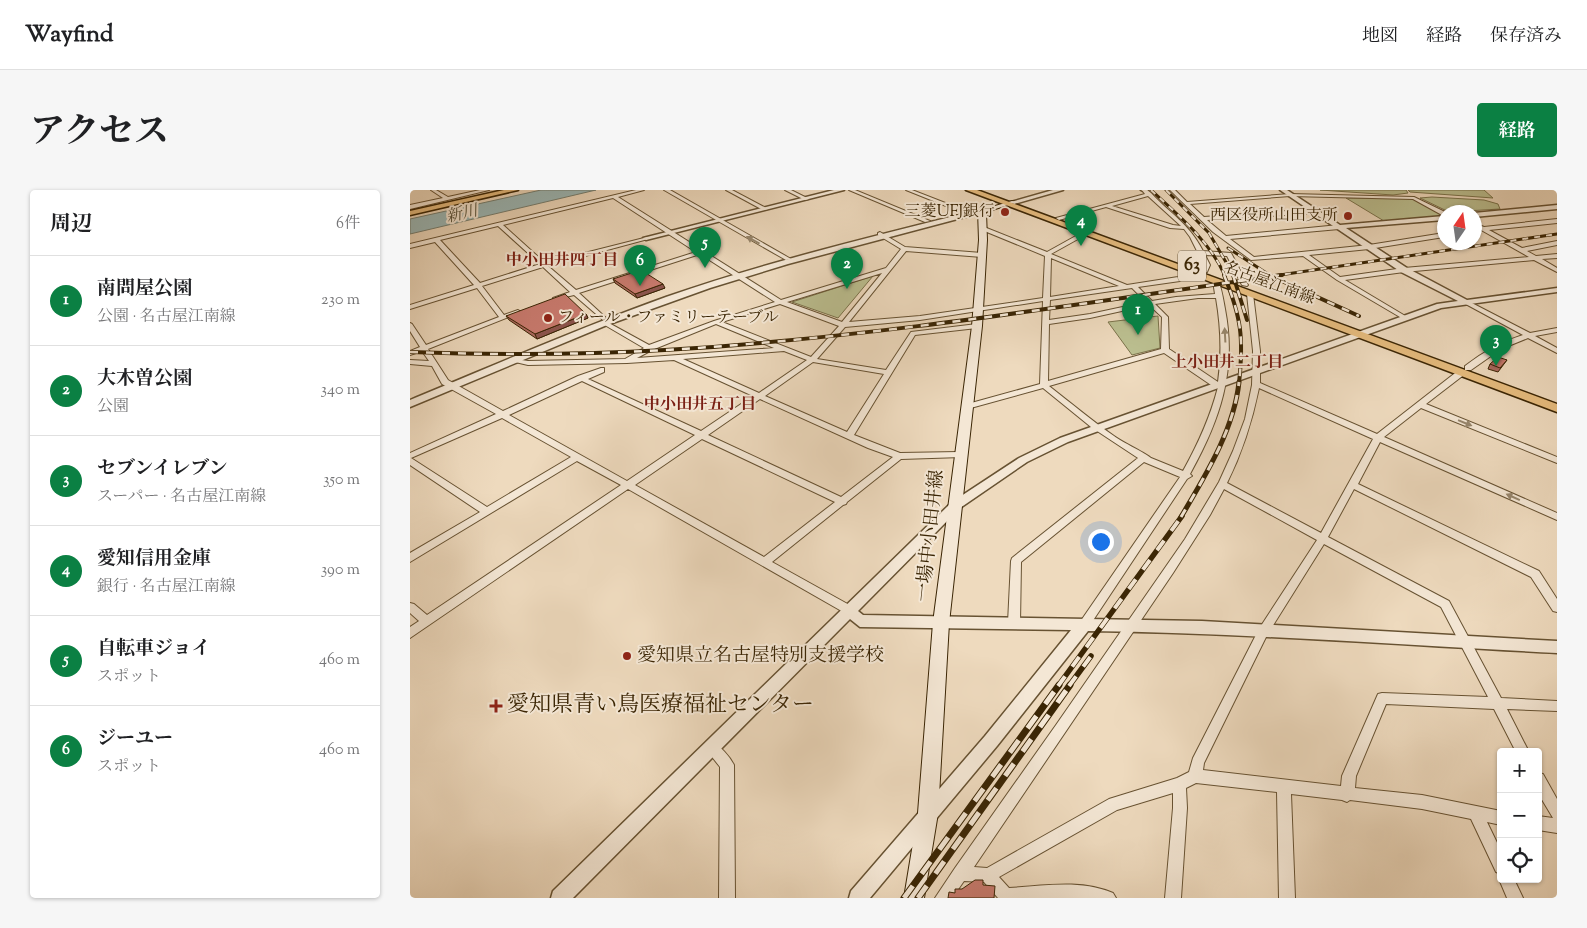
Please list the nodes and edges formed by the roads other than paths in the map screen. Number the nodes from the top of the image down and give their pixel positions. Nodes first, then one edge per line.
1 (433, 190) edge
2 (487, 190) edge
3 (514, 190) edge
4 (621, 190) edge
5 (642, 190) edge
6 (666, 190) edge
7 (728, 190) edge
8 (787, 190) edge
9 (841, 190) edge
10 (851, 190) edge
11 (908, 190) edge
12 (970, 190) edge
13 (982, 190) edge
14 (1044, 190) edge
15 (1060, 190) edge
16 (1172, 190) edge
17 (1283, 190) edge
18 (1145, 191) edge
19 (1290, 195) junction
20 (614, 197) junction
21 (448, 199) junction
22 (807, 199) junction
23 (1007, 202) junction
24 (1187, 203) junction
25 (1104, 205) junction
26 (410, 207) edge
27 (1557, 207) edge
28 (765, 209) junction
29 (980, 209) junction
30 (1315, 210) junction
31 (963, 211) junction
32 (1437, 212) edge
33 (410, 213) edge
34 (1482, 214) edge
35 (1437, 217) edge
36 (1059, 218) junction
37 (1203, 219) junction
38 (719, 220) junction
39 (927, 221) junction
40 (1557, 221) edge
41 (500, 225) junction
42 (1339, 227) junction
43 (1186, 228) junction
44 (984, 229) junction
45 (1484, 229) joint
46 (671, 232) junction
47 (1085, 233) junction
48 (882, 236) junction
49 (1437, 236) edge
50 (646, 238) joint
51 (1225, 238) junction
52 (410, 240) edge
53 (434, 241) junction
54 (1557, 243) edge
55 (410, 245) edge
56 (1370, 247) junction
57 (904, 249) junction
58 (1522, 250) junction
59 (701, 252) junction
60 (1048, 254) junction
61 (1200, 254) junction
62 (982, 255) junction
63 (1305, 255) junction
64 (1557, 256) edge
65 (1536, 258) junction
66 (788, 259) junction
67 (544, 266) junction
68 (888, 269) junction
69 (1404, 270) junction
70 (1557, 270) edge
71 (1205, 271) junction
72 (1192, 273) junction
73 (739, 275) junction
74 (1339, 279) junction
75 (1216, 281) junction
76 (478, 285) junction
77 (1132, 287) junction
78 (1247, 290) junction
79 (1557, 290) edge
80 (572, 292) junction
81 (1220, 296) junction
82 (1046, 300) junction
83 (1464, 301) junction
84 (546, 302) edge
85 (780, 302) junction
86 (1154, 303) junction
87 (410, 307) edge
88 (529, 308) edge
89 (976, 310) junction
90 (503, 318) junction
91 (1405, 318) junction
92 (604, 321) junction
93 (716, 322) junction
94 (1046, 322) junction
95 (410, 325) edge
96 (843, 325) junction
97 (976, 326) junction
98 (1557, 330) edge
99 (1365, 333) junction
100 (1527, 335) junction
101 (422, 348) junction
102 (649, 348) junction
103 (785, 350) junction
104 (1165, 350) junction
105 (1557, 351) edge
106 (410, 353) edge
107 (676, 359) junction
108 (812, 360) junction
109 (515, 361) junction
110 (627, 361) junction
111 (410, 362) edge
112 (432, 364) junction
113 (601, 370) dead end
114 (1257, 370) junction
115 (1465, 370) junction
116 (887, 372) junction
117 (581, 378) junction
118 (448, 384) junction
119 (1220, 384) junction
120 (1256, 384) junction
121 (1044, 385) junction
122 (410, 396) edge
123 (759, 397) junction
124 (1557, 401) edge
125 (410, 404) edge
126 (1420, 405) junction
127 (968, 407) junction
128 (1557, 408) edge
129 (501, 415) junction
130 (1095, 428) junction
131 (699, 435) junction
132 (849, 436) junction
133 (1378, 438) junction
134 (960, 455) junction
135 (410, 456) edge
136 (899, 456) junction
137 (577, 457) junction
138 (1144, 457) junction
139 (1557, 460) edge
140 (410, 461) edge
141 (1187, 476) junction
142 (627, 485) junction
143 (1223, 485) junction
144 (1353, 485) junction
145 (843, 502) junction
146 (956, 505) junction
147 (487, 512) junction
148 (1557, 517) edge
149 (1323, 538) junction
150 (410, 558) edge
151 (765, 562) junction
152 (410, 607) edge
153 (1557, 608) edge
154 (849, 610) junction
155 (426, 621) junction
156 (941, 623) junction
157 (1014, 623) junction
158 (1084, 625) junction
159 (1132, 625) junction
160 (1263, 632) junction
161 (410, 633) edge
162 (1464, 643) junction
163 (1557, 647) edge
164 (1498, 704) junction
165 (1557, 706) edge
166 (712, 748) junction
167 (1521, 748) edge
168 (1195, 776) junction
169 (1179, 784) junction
170 (1542, 786) edge
171 (1284, 787) junction
172 (1347, 795) junction
173 (928, 813) junction
174 (1476, 814) junction
175 (1557, 814) edge
176 (1497, 817) edge
177 (1542, 824) edge
178 (1557, 826) edge
179 (1497, 859) edge
180 (960, 873) junction
181 (988, 875) junction
182 (1508, 883) edge
183 (560, 898) edge
184 (727, 898) edge
185 (858, 898) edge
186 (914, 898) edge
187 (943, 898) edge
188 (1108, 898) edge
189 (1174, 898) edge
190 (1287, 898) edge
191 (1516, 898) edge

1 - 21 street
2 - 21 street
3 - 33 main road
4 - 52 street
5 - 20 street
6 - 38 street
7 - 28 street
8 - 22 street
9 - 22 street
10 - 39 street
11 - 31 street
12 - 23 main road, 名古屋江南線 / 63
13 - 23 main road, 名古屋江南線 / 63
14 - 23 street
15 - 23 street
16 - 24 street
17 - 19 street
18 - 25 street
18 - 43 street
19 - 24 street
19 - 30 street
19 - 32 street
20 - 41 street
20 - 46 street
21 - 26 street
22 - 28 street
23 - 29 main road
23 - 36 main road, 名古屋江南線 / 63
23 - 47 main road, 名古屋江南線 / 63
24 - 37 street
25 - 36 street
25 - 43 street
27 - 34 street
28 - 38 street
29 - 31 street
29 - 44 main road, 一場中小田井線
29 - 48 street
30 - 37 street
30 - 42 street
31 - 39 street
35 - 42 street
36 - 71 main road, 名古屋江南線 / 63
37 - 51 street
38 - 46 street
66 -> 38 street
39 - 48 street
40 - 45 street
41 - 53 street
41 - 67 street
42 - 51 street
42 - 56 street
43 - 61 street
44 - 60 street
44 - 62 main road, 一場中小田井線
45 - 58 street
46 - 50 street
46 - 59 street
47 - 60 street
47 - 72 main road, 名古屋江南線 / 63
48 - 57 street
48 - 66 street
48 - 73 street
49 - 56 street
50 - 67 street
51 - 63 street
53 - 55 street
53 - 76 street
54 - 58 street
56 - 63 street
56 - 69 street
57 - 62 street
57 - 68 street
58 - 65 street
59 - 73 street
59 - 80 street
60 - 77 street
60 - 82 street
61 - 71 street
61 - 78 street
62 - 89 main road, 一場中小田井線
63 - 74 street
64 - 65 street
65 - 69 street
65 - 70 street
66 - 73 street
67 - 76 street
67 - 80 street
68 - 85 street
68 - 96 street
69 - 74 street
69 - 83 street
71 - 78 main road, 名古屋江南線 / 63
72 - 75 main road, 名古屋江南線 / 63
72 - 77 street
73 - 85 street
73 - 92 street
74 - 91 street
75 - 78 main road, 名古屋江南線 / 63
75 - 81 street
76 - 87 street
76 - 90 street
77 - 82 street
77 - 86 street
78 - 99 main road, 名古屋江南線 / 63
78 - 114 street
79 - 83 street
80 - 84 street
80 - 92 street
81 - 86 street
119 -> 81 street
82 - 89 street
82 - 94 street
83 - 91 street
83 - 100 street
85 - 93 street
85 - 96 street
86 - 94 street
86 - 104 street
88 - 90 street
89 - 96 street
89 - 97 main road, 一場中小田井線
90 - 101 street
91 - 99 street
92 - 102 street
92 - 109 street
92 - 118 street
93 - 102 street
93 - 103 street
94 - 121 street
95 - 101 street
96 - 108 street
97 - 116 street
97 - 127 main road, 一場中小田井線
98 - 100 street
99 - 114 street
99 - 115 main road, 名古屋江南線 / 63
100 - 105 street
100 - 115 street
101 - 106 street
101 - 112 street
102 - 110 street
103 - 107 street
103 - 108 street
104 - 119 street
104 - 121 street
107 - 110 street
107 - 123 street
108 - 116 street
108 - 123 street
109 - 110 street
109 - 118 street
111 - 112 street
112 - 118 street
113 - 117 street
114 - 119 street
114 - 120 street
115 - 124 main road, 名古屋江南線 / 63
115 - 126 street
115 - 128 main road, 名古屋江南線 / 63
116 - 132 street
117 - 129 street
117 - 131 street
118 - 122 street
118 - 125 street
118 - 129 street
119 - 130 street
119 - 141 street
120 - 133 street
120 - 143 street
121 - 127 street
121 - 130 street
123 - 131 street
123 - 132 street
126 - 133 street
126 -> 139 street
127 - 134 main road, 一場中小田井線
129 - 135 street
129 - 137 street
130 - 138 street
130 - 146 street
131 - 142 street
131 - 145 street
132 - 136 street
133 - 144 street
148 -> 133 street
134 - 136 street
134 - 146 main road, 一場中小田井線
136 - 145 street
137 - 142 street
137 - 147 street
138 - 141 street
138 - 157 street
140 - 147 street
141 - 158 street
142 - 151 street
142 - 155 street
143 - 149 street
143 - 159 street
144 - 149 street
144 - 153 street
145 - 151 street
146 - 154 street
146 - 156 main road, 一場中小田井線
147 - 150 street
149 - 160 street
149 - 162 street
151 - 154 street
152 - 155 street
154 - 156 street
154 - 166 street
155 - 161 street
156 - 157 street
156 - 173 main road, 一場中小田井線
157 - 158 street
158 - 159 street
158 - 173 street
159 - 160 street
159 - 180 street
160 - 162 street
160 - 168 street
162 - 163 street
162 - 164 street
164 - 165 street
164 - 167 street
164 - 172 street
166 - 183 street
166 - 184 street
168 - 169 street
168 - 171 street
169 - 181 street
169 - 189 street
170 - 175 street
171 - 172 street
171 - 190 street
172 - 174 street
173 - 185 street
173 - 186 main road, 一場中小田井線
174 - 176 street
174 - 179 street
177 - 178 street
180 - 181 street
180 - 187 street
181 - 188 street
182 - 191 street

